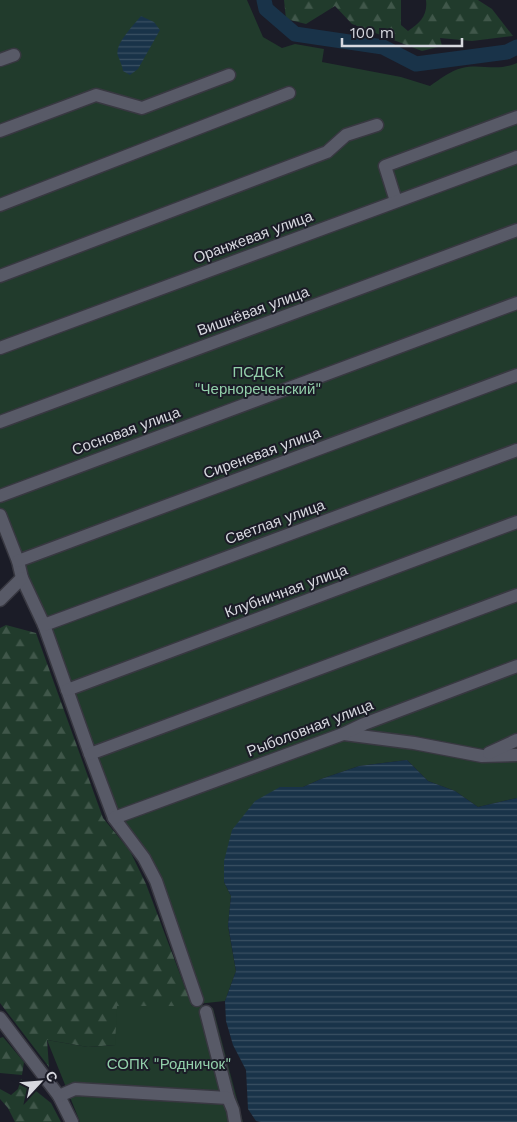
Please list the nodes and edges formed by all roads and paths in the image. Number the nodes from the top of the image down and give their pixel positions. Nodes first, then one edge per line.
1 (14, 55) dead end
2 (0, 60) edge
3 (228, 75) dead end
4 (289, 93) dead end
5 (517, 117) edge
6 (376, 125) dead end
7 (0, 131) edge
8 (517, 157) edge
9 (396, 201) junction
10 (0, 205) edge
11 (517, 230) edge
12 (0, 276) edge
13 (517, 303) edge
14 (0, 348) edge
15 (517, 375) edge
16 (0, 422) edge
17 (517, 450) edge
18 (0, 496) edge
19 (0, 515) edge
20 (517, 522) edge
21 (18, 561) junction
22 (22, 578) junction
23 (517, 595) edge
24 (0, 600) edge
25 (44, 625) junction
26 (517, 666) edge
27 (67, 690) junction
28 (343, 734) junction
29 (517, 740) edge
30 (90, 754) junction
31 (517, 755) edge
32 (482, 756) junction
33 (114, 818) junction
34 (197, 1000) dead end
35 (206, 1012) dead end
36 (0, 1018) edge
37 (59, 1096) junction
38 (228, 1098) junction
39 (72, 1122) edge
40 (235, 1122) edge

1 - 2 street
3 - 7 street
4 - 10 street
5 - 9 street
6 - 12 street
8 - 9 street, Оранжевая улица
9 - 14 street, Оранжевая улица
11 - 16 street, Вишнёвая улица
13 - 18 street, Сосновая улица
15 - 21 street, Сиреневая улица
17 - 25 street, Светлая улица
19 - 21 street
20 - 27 street, Клубничная улица
21 - 22 street
22 - 24 street
22 - 25 street
23 - 30 street
25 - 27 street
26 - 28 street, Рыболовная улица
27 - 30 street
28 - 32 street
28 - 33 street, Рыболовная улица
29 - 32 street
30 - 33 street
31 - 32 street
33 - 34 street
35 - 38 street
36 - 37 street
37 - 38 street
37 - 39 street
38 - 40 street

